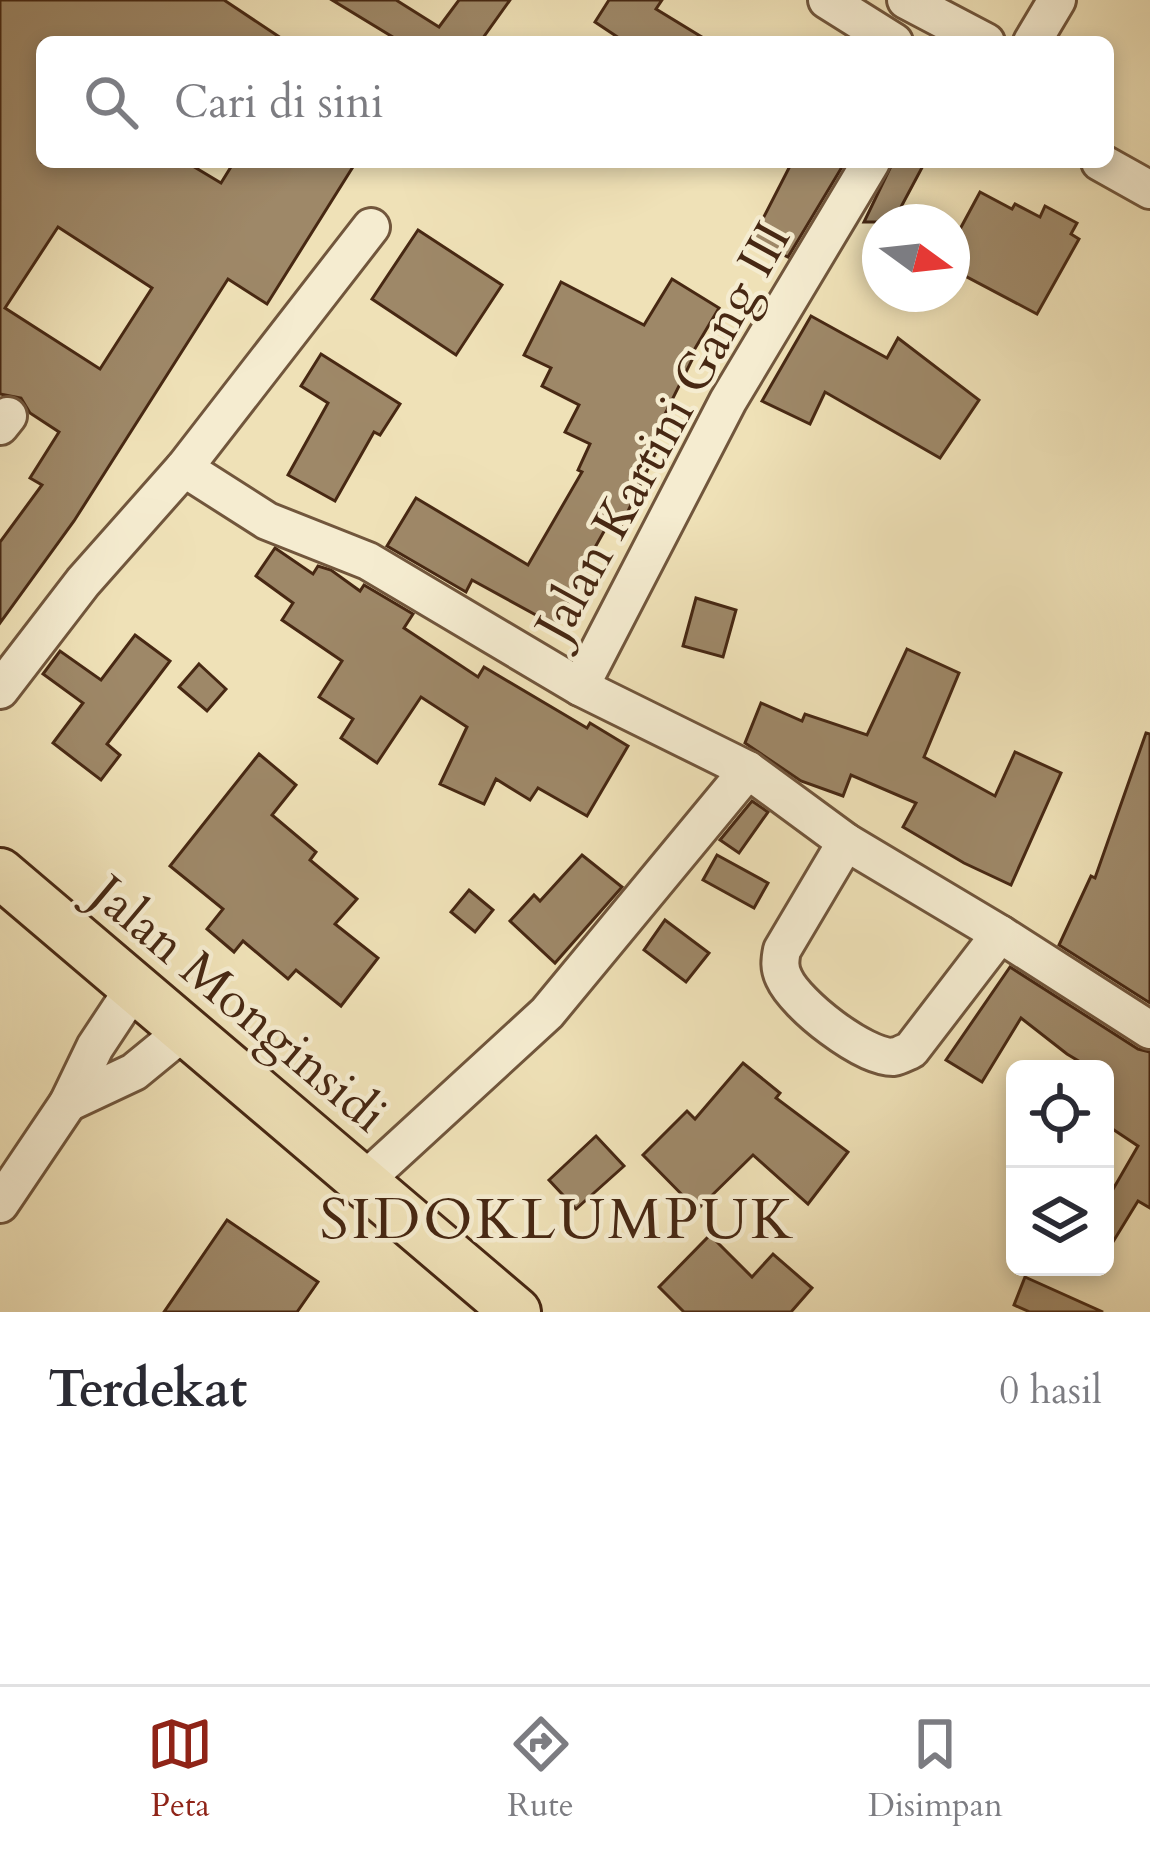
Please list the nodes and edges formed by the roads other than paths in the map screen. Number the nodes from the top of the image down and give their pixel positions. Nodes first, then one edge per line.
1 (907, 0) edge
2 (1057, 0) edge
3 (831, 1) edge
4 (885, 36) edge
5 (891, 36) edge
6 (975, 36) edge
7 (1036, 36) edge
8 (867, 168) edge
9 (1111, 168) edge
10 (1150, 190) edge
11 (371, 226) dead end
12 (184, 468) junction
13 (580, 687) junction
14 (0, 690) edge
15 (748, 770) junction
16 (846, 842) junction
17 (0, 873) edge
18 (1000, 934) junction
19 (134, 988) junction
20 (1150, 1030) edge
21 (184, 1031) junction
22 (68, 1103) junction
23 (363, 1182) junction
24 (0, 1204) edge
25 (517, 1312) edge

1 - 5 street
1 - 6 street
2 - 7 street
3 - 4 street
8 - 13 street, Jalan Kartini Gang III
9 - 10 street
11 - 12 street
12 - 13 street
12 - 14 street
13 - 15 street
15 - 16 street
15 - 23 street
16 - 18 street
16 - 18 street
17 - 19 main road, Jalan Monginsidi
18 - 20 street
19 - 21 main road, Jalan Monginsidi
19 - 22 street
21 - 22 street
21 - 23 main road, Jalan Monginsidi
22 - 24 street
23 - 25 main road, Jalan Monginsidi

